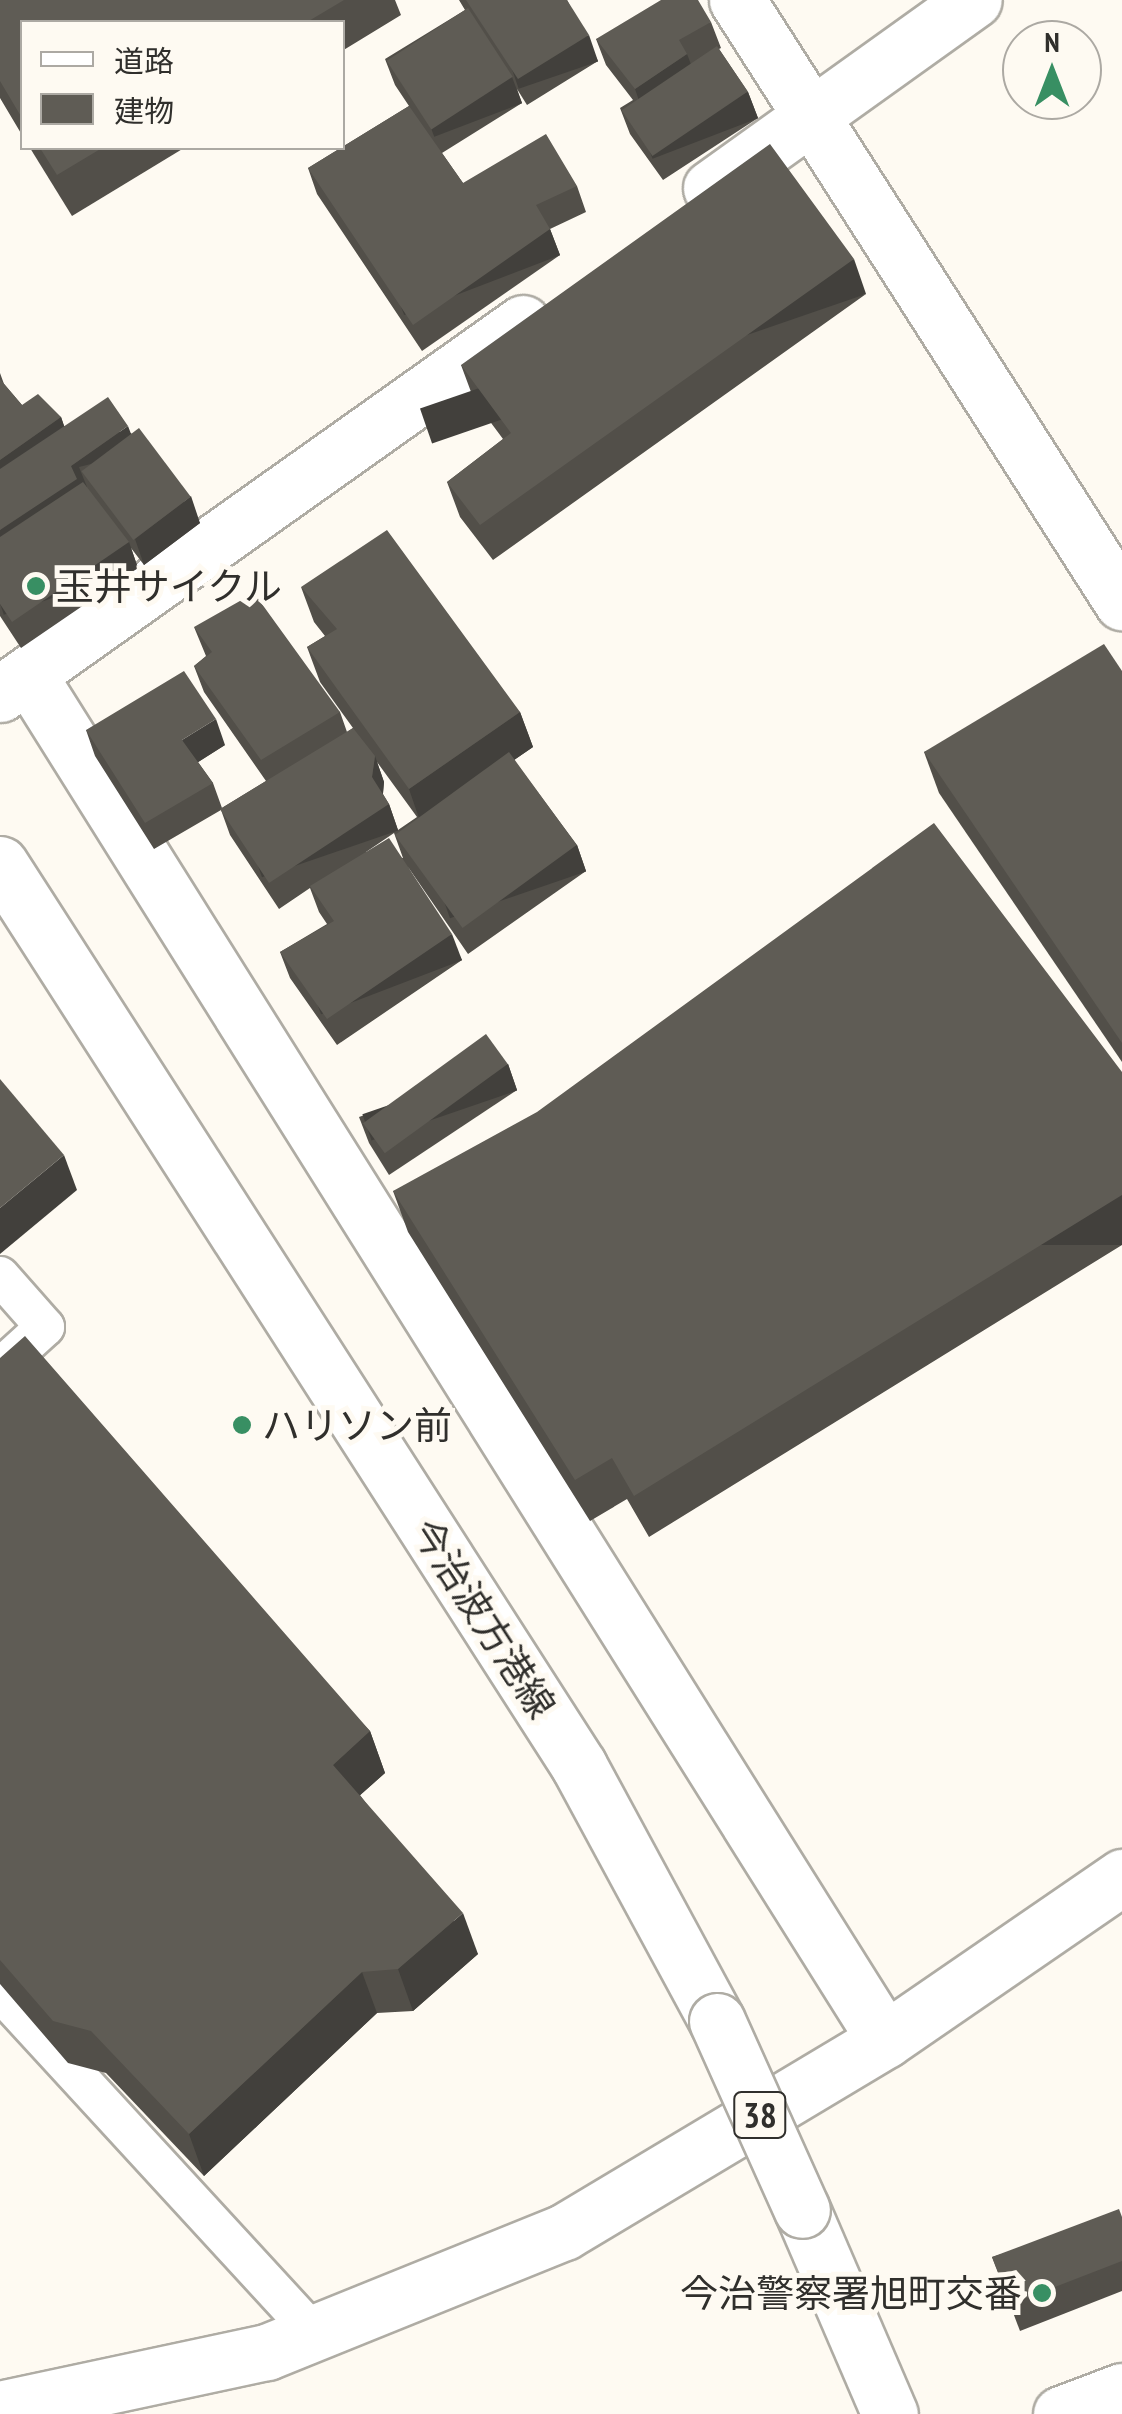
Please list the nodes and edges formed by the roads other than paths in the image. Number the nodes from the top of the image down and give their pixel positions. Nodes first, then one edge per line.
1 (737, 0) edge
2 (974, 0) edge
3 (812, 116) junction
4 (668, 219) edge
5 (572, 288) edge
6 (1122, 602) edge
7 (14, 685) edge
8 (0, 864) edge
9 (0, 1276) edge
10 (0, 1368) edge
11 (1122, 1877) edge
12 (0, 1992) edge
13 (885, 2040) junction
14 (314, 2333) junction
15 (1122, 2392) edge
16 (0, 2409) edge
17 (890, 2414) edge
18 (1062, 2414) edge

1 - 3 street
2 - 3 street
3 - 4 street
3 - 6 street
5 - 7 street
7 - 13 street
8 - 17 street, 今治波方港線 / 38, bridge
9 - 10 lane
11 - 13 street
12 - 14 lane
13 - 14 street
14 - 16 street
15 - 18 street

